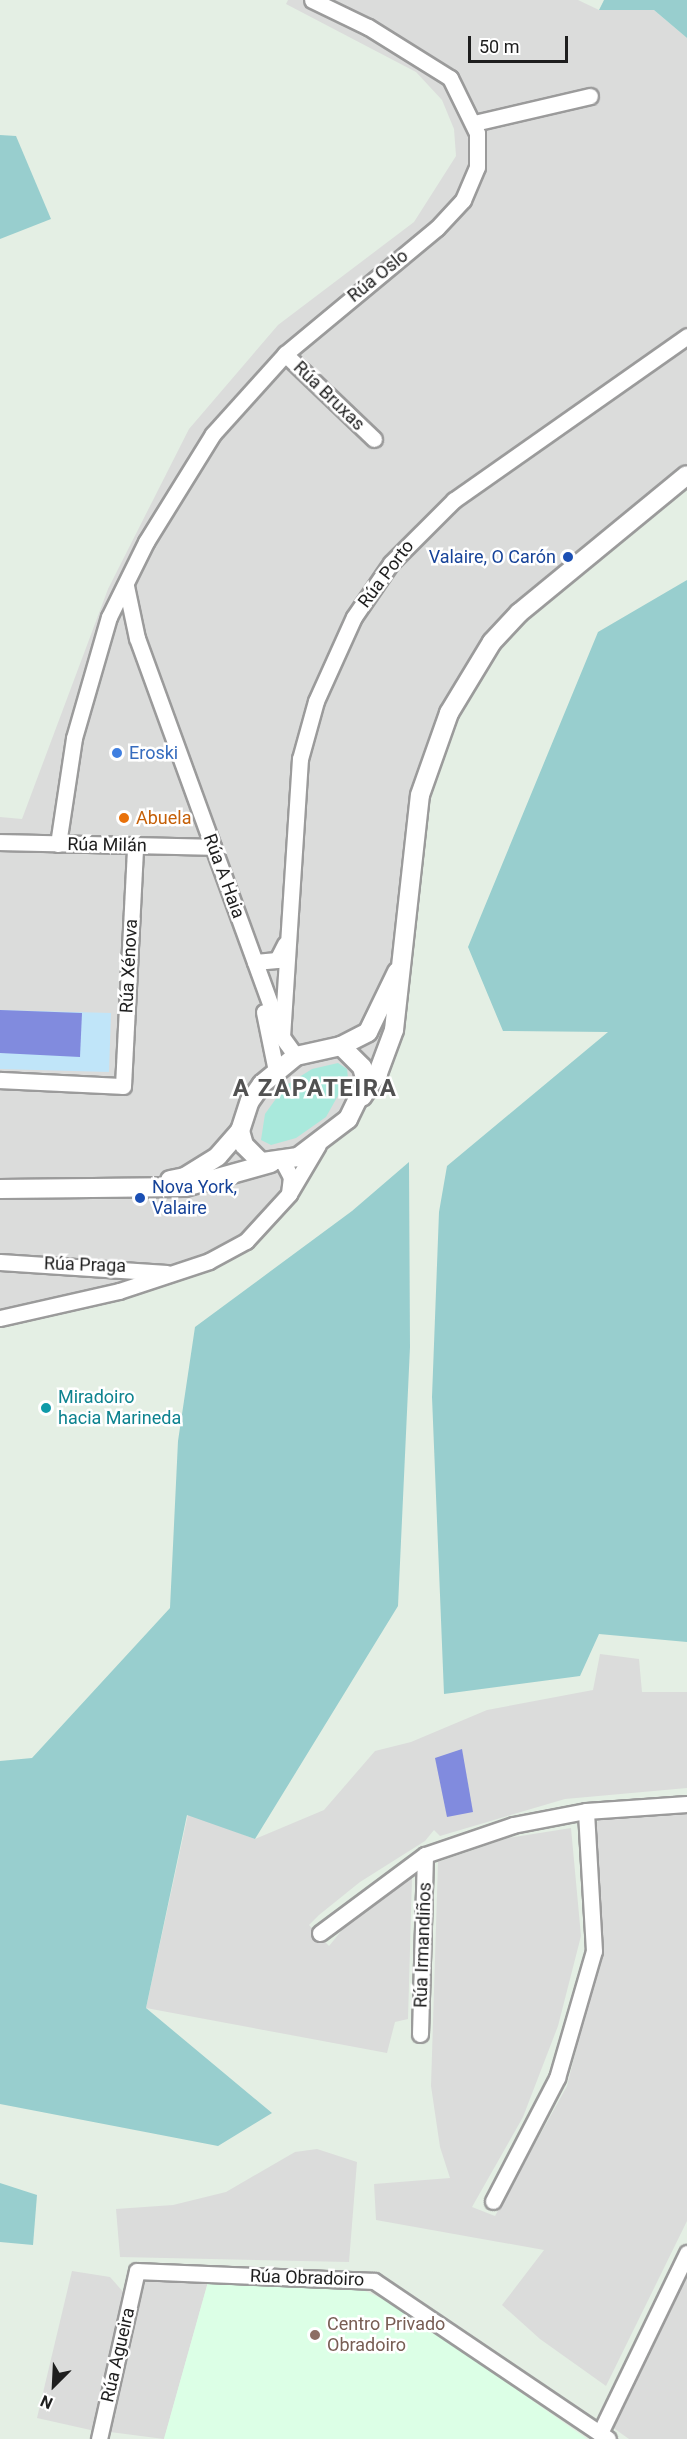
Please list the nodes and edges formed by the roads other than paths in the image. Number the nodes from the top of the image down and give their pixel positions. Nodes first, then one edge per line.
1 (312, 0) edge
2 (590, 96) dead end
3 (474, 123) junction
4 (687, 336) edge
5 (285, 354) junction
6 (374, 439) dead end
7 (687, 475) edge
8 (126, 586) junction
9 (137, 638) junction
10 (99, 651) junction
11 (0, 842) edge
12 (58, 844) junction
13 (135, 846) junction
14 (213, 847) junction
15 (288, 938) junction
16 (404, 951) junction
17 (255, 962) junction
18 (266, 1003) junction
19 (282, 1037) junction
20 (341, 1046) junction
21 (296, 1056) junction
22 (276, 1071) junction
23 (0, 1080) edge
24 (362, 1097) junction
25 (240, 1131) junction
26 (318, 1145) junction
27 (277, 1163) junction
28 (0, 1189) edge
29 (134, 1189) junction
30 (289, 1194) junction
31 (0, 1262) edge
32 (169, 1273) junction
33 (0, 1318) edge
34 (687, 1804) edge
35 (586, 1811) junction
36 (425, 1855) junction
37 (320, 1933) dead end
38 (420, 2034) dead end
39 (493, 2201) dead end
40 (687, 2253) edge
41 (137, 2271) joint
42 (604, 2436) edge
43 (99, 2439) edge

1 - 3 street, Rúa Oslo
2 - 3 street
3 - 5 street, Rúa Oslo
4 - 15 street, Rúa Porto
5 - 6 street, Rúa Bruxas
5 - 8 street, Rúa Oslo
7 - 16 street
8 - 9 street, Rúa A Haia
8 - 10 street, Rúa Oslo
9 - 10 street
9 - 14 street, Rúa A Haia
10 - 12 street, Rúa Oslo
11 - 12 street, Rúa Milán
12 - 13 street, Rúa Milán
13 - 14 street, Rúa Milán
13 - 23 street, Rúa Xénova
14 - 17 street, Rúa A Haia
15 - 17 street
15 - 18 street, Rúa Porto
15 - 19 street, Rúa Porto
16 - 20 street
16 - 24 street
17 - 18 street, Rúa A Haia
18 - 19 street, Rúa A Haia
18 - 22 street, Rúa A Haia
19 - 21 street, Rúa A Haia
20 - 21 street
20 - 24 street
21 - 22 street
22 - 25 street
24 - 26 street
25 - 27 street
25 - 29 street
26 - 27 street
26 - 30 street
27 - 29 street
27 - 30 street
28 - 29 street
30 - 32 street
31 - 32 street, Rúa Praga
32 - 33 street
34 - 35 street
35 - 36 street
35 - 39 street
36 - 37 street
36 - 38 street, Rúa Irmandiños
40 - 42 street
41 - 42 street, Rúa Obradoiro
41 - 43 street, Rúa Agueira

